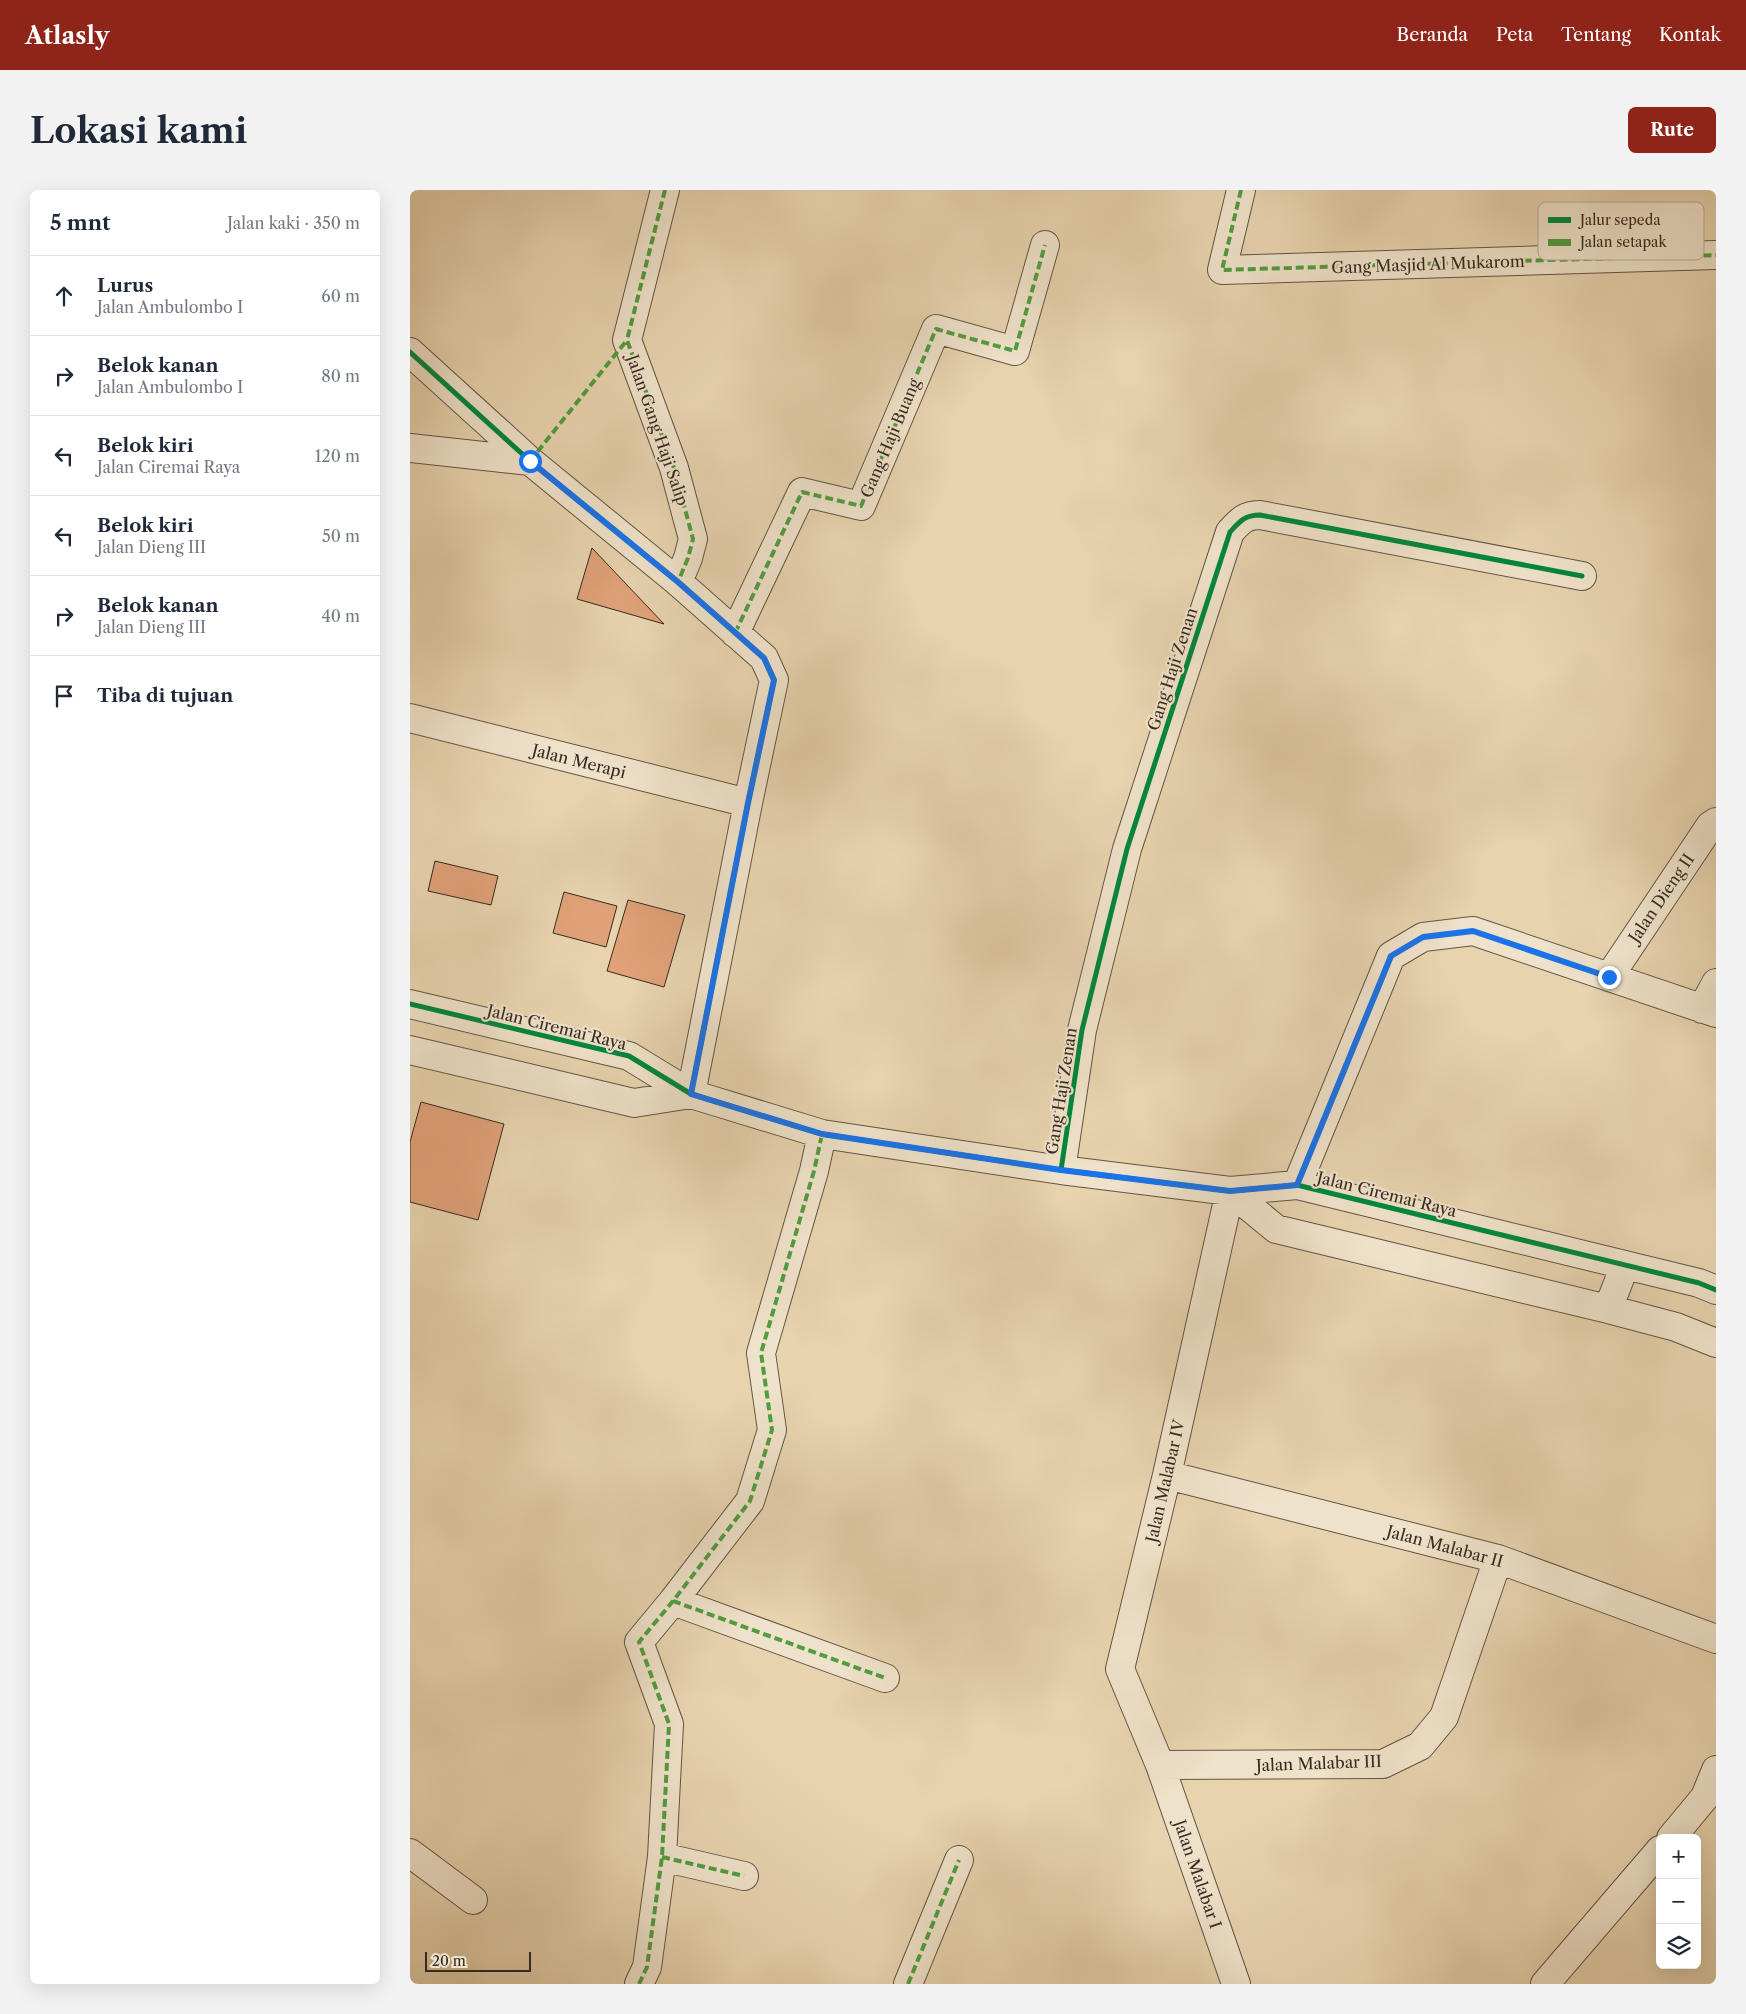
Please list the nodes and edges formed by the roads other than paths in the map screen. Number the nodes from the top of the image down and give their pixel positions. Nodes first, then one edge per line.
1 (665, 190) edge
2 (1242, 190) edge
3 (1045, 245) dead end
4 (1551, 260) edge
5 (410, 352) edge
6 (410, 448) edge
7 (530, 461) junction
8 (1582, 576) dead end
9 (678, 582) junction
10 (736, 633) junction
11 (410, 718) edge
12 (748, 803) junction
13 (1716, 822) edge
14 (1609, 977) junction
15 (1716, 984) edge
16 (410, 1004) edge
17 (1709, 1011) edge
18 (410, 1050) edge
19 (691, 1094) junction
20 (822, 1134) junction
21 (1061, 1170) junction
22 (1297, 1185) junction
23 (1230, 1191) junction
24 (1625, 1265) junction
25 (1716, 1290) edge
26 (1608, 1309) junction
27 (1716, 1343) edge
28 (1166, 1475) junction
29 (1498, 1559) junction
30 (673, 1601) junction
31 (1716, 1638) edge
32 (885, 1678) dead end
33 (1160, 1765) junction
34 (1716, 1770) edge
35 (1674, 1834) edge
36 (410, 1853) edge
37 (1656, 1855) edge
38 (662, 1857) junction
39 (959, 1860) dead end
40 (744, 1876) dead end
41 (473, 1900) dead end
42 (640, 1984) edge
43 (908, 1984) edge
44 (1236, 1984) edge
45 (1545, 1984) edge

1 - 9 street, Jalan Gang Haji Salip
2 - 4 street, Gang Masjid Al Mukarom
3 - 10 street, Gang Haji Buang
5 - 7 street
6 - 7 street
7 - 9 street
8 - 21 street, Gang Haji Zenan
9 - 10 street
10 - 12 street
11 - 12 street, Jalan Merapi
12 - 19 street
13 - 14 street, Jalan Dieng II
14 - 17 street
14 - 22 street
15 - 17 street
16 - 19 street, Jalan Ciremai Raya
18 - 19 street, Jalan Ciremai Raya
19 - 20 street, Jalan Ciremai Raya
20 - 21 street, Jalan Ciremai Raya
20 - 30 street
21 - 23 street, Jalan Ciremai Raya
22 - 23 street, Jalan Ciremai Raya
22 - 24 street, Jalan Ciremai Raya
23 - 26 street
23 - 28 street, Jalan Malabar IV
24 - 25 street, Jalan Ciremai Raya
24 - 26 street
26 - 27 street
28 - 29 street, Jalan Malabar II
28 - 33 street, Jalan Malabar IV
29 - 31 street, Jalan Malabar II
29 - 33 street, Jalan Malabar III
30 - 32 street
30 - 38 street
33 - 44 street, Jalan Malabar I
34 - 35 street
36 - 41 street
37 - 45 street
38 - 40 street
38 - 42 street
39 - 43 street

